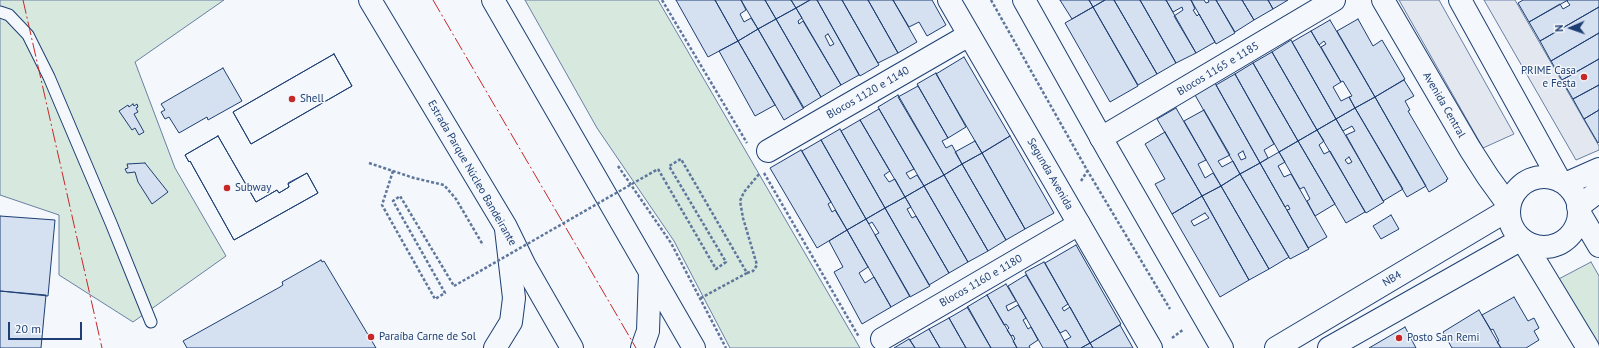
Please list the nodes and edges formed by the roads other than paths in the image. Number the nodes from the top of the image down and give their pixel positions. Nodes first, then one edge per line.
1 (370, 0) edge
2 (494, 0) edge
3 (949, 0) edge
4 (1024, 0) edge
5 (1334, 0) edge
6 (1383, 0) edge
7 (1460, 0) edge
8 (0, 12) edge
9 (969, 35) junction
10 (1104, 144) junction
11 (765, 160) road end
12 (1599, 169) edge
13 (1562, 182) junction
14 (1599, 191) edge
15 (1509, 208) junction
16 (1579, 210) junction
17 (1079, 224) junction
18 (506, 228) junction
19 (1523, 242) junction
20 (1599, 246) edge
21 (650, 273) junction
22 (151, 322) dead end
23 (882, 339) dead end
24 (1158, 345) edge
25 (495, 348) edge
26 (572, 348) edge
27 (642, 348) edge
28 (694, 348) edge
29 (1222, 348) edge
30 (1276, 348) edge
31 (1329, 348) edge
32 (1588, 348) edge

1 - 18 main road, Estrada Parque Núcleo Bandeirante
2 - 21 main road
3 - 9 main road, Segunda Avenida
4 - 10 main road
5 - 10 main road, Blocos 1165 e 1185
6 - 15 main road, Avenida Central
7 - 13 main road
8 - 22 lane
9 - 11 main road, Blocos 1120 e 1140
9 - 17 main road, Segunda Avenida
10 - 29 main road
12 - 13 main road
13 - 15 main road
13 - 16 main road
14 - 16 main road
15 - 19 main road
15 - 30 main road, NB4
16 - 19 main road
16 - 20 main road
17 - 23 main road, Blocos 1160 e 1180
17 - 24 main road, Segunda Avenida
18 - 25 main road
18 - 26 main road, Estrada Parque Núcleo Bandeirante
19 - 31 main road
19 - 32 main road
21 - 27 main road
21 - 28 main road

